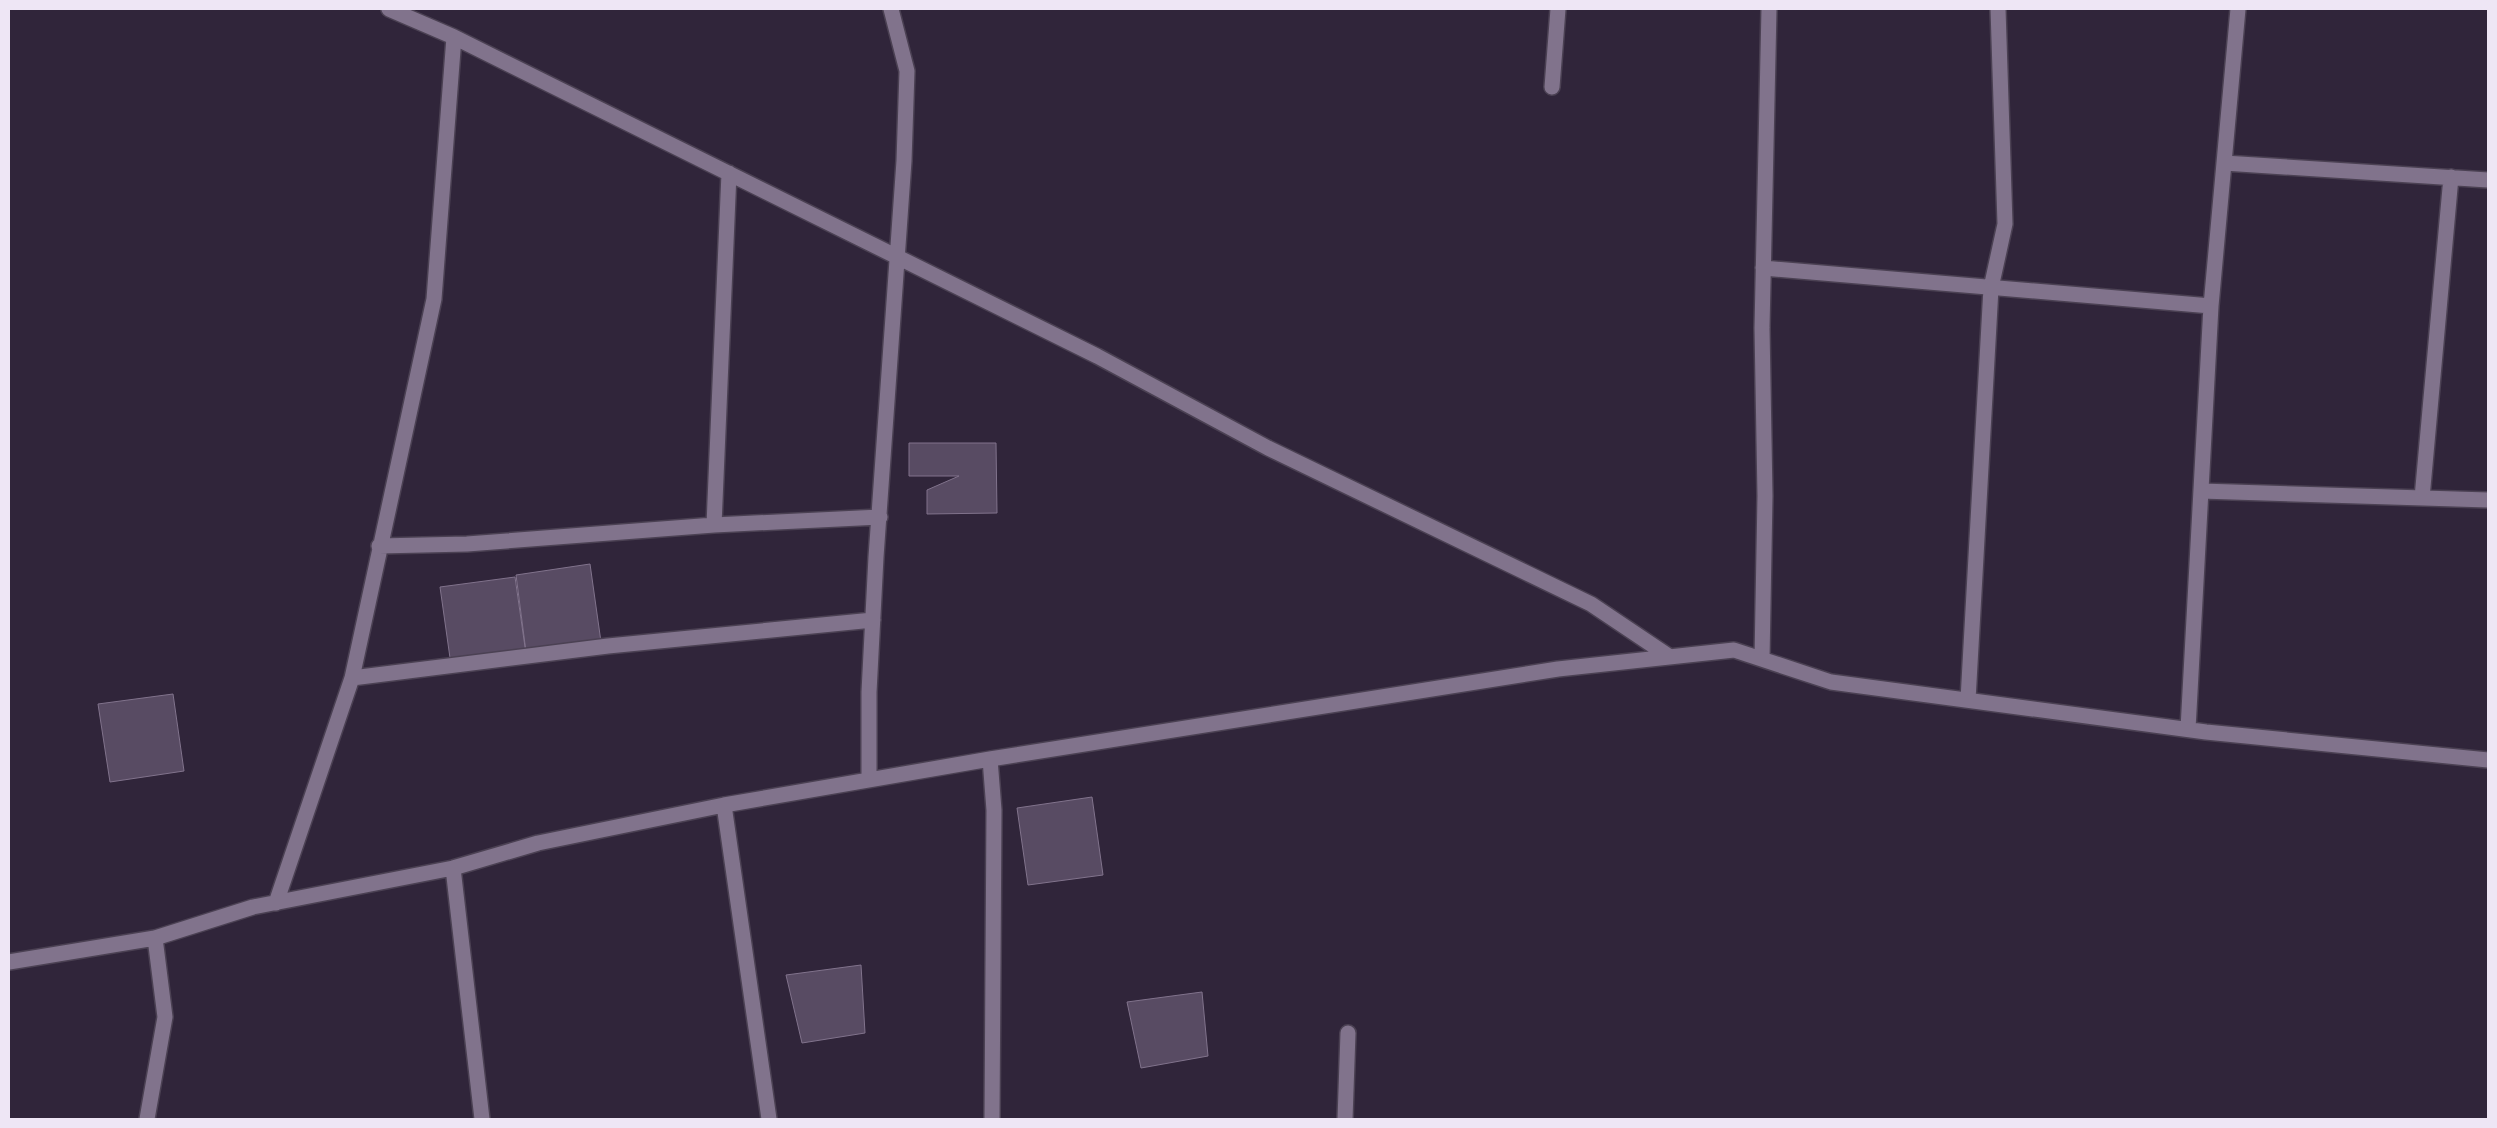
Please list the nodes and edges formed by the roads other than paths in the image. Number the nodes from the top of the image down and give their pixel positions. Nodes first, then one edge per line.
1 (389, 9) edge
2 (891, 9) edge
3 (1558, 9) edge
4 (1770, 9) edge
5 (1998, 9) edge
6 (2238, 9) edge
7 (454, 37) junction
8 (1552, 87) dead end
9 (2224, 162) junction
10 (729, 173) junction
11 (2451, 178) junction
12 (2488, 180) edge
13 (897, 257) junction
14 (1763, 268) junction
15 (1991, 288) junction
16 (2211, 306) junction
17 (2201, 491) junction
18 (2422, 498) junction
19 (2488, 500) edge
20 (880, 517) junction
21 (714, 525) junction
22 (379, 546) junction
23 (874, 620) junction
24 (1670, 657) junction
25 (1762, 659) junction
26 (352, 678) junction
27 (1968, 700) junction
28 (2188, 729) junction
29 (990, 759) junction
30 (2488, 760) edge
31 (869, 780) junction
32 (724, 805) junction
33 (452, 868) junction
34 (276, 902) junction
35 (155, 938) junction
36 (9, 962) edge
37 (1348, 1033) dead end
38 (147, 1119) edge
39 (482, 1119) edge
40 (769, 1119) edge
41 (992, 1119) edge
42 (1345, 1119) edge

1 - 7 street
2 - 13 street
3 - 8 street
4 - 14 street
5 - 15 street
6 - 9 street
7 - 10 street
7 - 22 street
9 - 11 street
9 - 16 street
10 - 13 street
10 - 21 street
11 - 12 street
11 - 18 street
13 - 20 street
13 - 24 street
14 - 15 street
14 - 25 street
15 - 16 street
15 - 27 street
16 - 17 street
17 - 18 street
17 - 28 street
18 - 19 street
20 - 21 street
20 - 23 street
21 - 22 street
22 - 26 street
23 - 26 street
23 - 31 street
24 - 25 street
24 - 29 street
25 - 27 street
26 - 34 street
27 - 28 street
28 - 30 street
29 - 31 street
29 - 41 street
31 - 32 street
32 - 33 street
32 - 40 street
33 - 34 street
33 - 39 street
34 - 35 street
35 - 36 street
35 - 38 street
37 - 42 street

